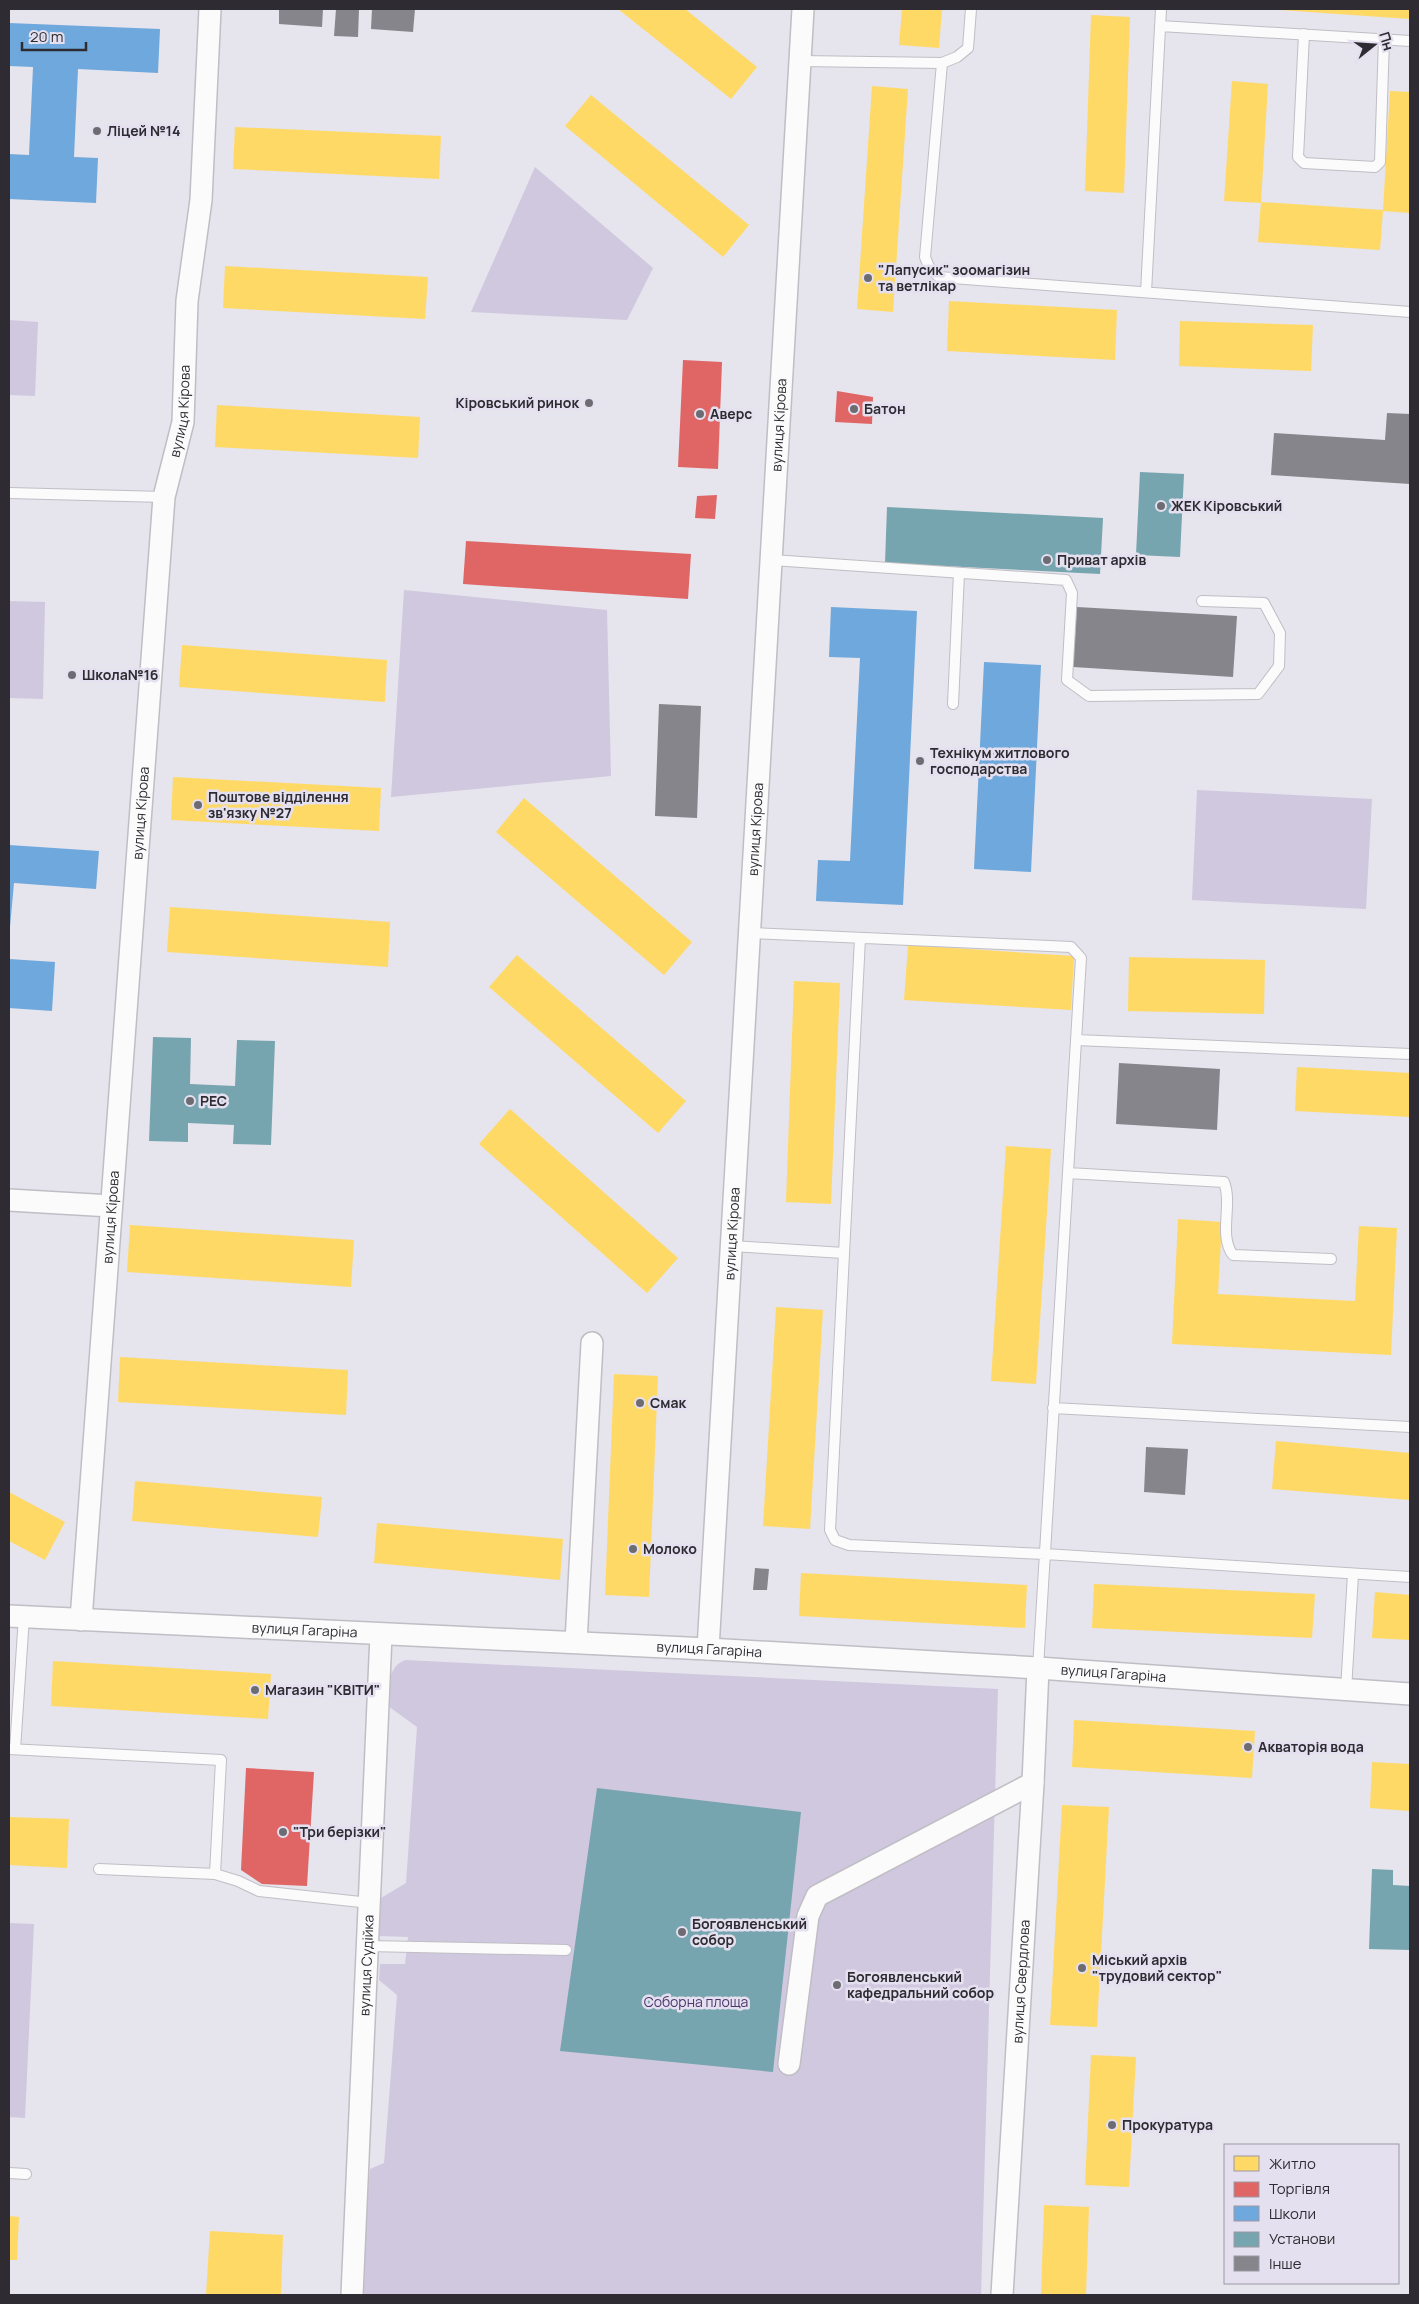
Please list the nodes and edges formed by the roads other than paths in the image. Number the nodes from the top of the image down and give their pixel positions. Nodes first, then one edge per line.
1 (210, 9) edge
2 (803, 9) edge
3 (971, 9) edge
4 (1161, 9) edge
5 (1160, 26) junction
6 (1304, 34) junction
7 (1384, 39) junction
8 (1410, 41) edge
9 (800, 61) junction
10 (942, 63) junction
11 (1146, 292) junction
12 (1410, 312) edge
13 (9, 493) edge
14 (164, 497) junction
15 (772, 560) junction
16 (959, 573) junction
17 (1202, 601) dead end
18 (953, 704) dead end
19 (750, 933) junction
20 (860, 938) junction
21 (1076, 1040) junction
22 (1410, 1054) edge
23 (1068, 1173) junction
24 (9, 1200) edge
25 (111, 1206) junction
26 (732, 1246) junction
27 (844, 1253) junction
28 (1331, 1259) dead end
29 (592, 1343) dead end
30 (1053, 1408) junction
31 (1410, 1427) edge
32 (1045, 1554) junction
33 (1353, 1574) junction
34 (1410, 1578) edge
35 (16, 1617) edge
36 (81, 1620) junction
37 (381, 1635) junction
38 (576, 1642) junction
39 (708, 1650) junction
40 (1038, 1668) junction
41 (1346, 1690) junction
42 (1410, 1694) edge
43 (12, 1749) edge
44 (1033, 1783) junction
45 (99, 1869) dead end
46 (215, 1874) junction
47 (370, 1903) junction
48 (367, 1946) junction
49 (566, 1950) dead end
50 (789, 2064) dead end
51 (9, 2173) edge
52 (26, 2174) dead end
53 (352, 2295) edge
54 (1002, 2295) edge

1 - 14 street, вулиця Кірова
2 - 9 street, вулиця Кірова
3 - 10 lane
4 - 5 lane
5 - 6 lane
5 - 11 lane
6 - 7 lane
6 - 7 lane
7 - 8 lane
9 - 10 lane
9 - 15 street, вулиця Кірова
10 - 11 lane
11 - 12 lane
13 - 14 lane
14 - 25 street, вулиця Кірова
15 - 16 lane
15 - 19 street, вулиця Кірова
16 - 17 lane
16 - 18 lane
19 - 20 lane
19 - 26 street, вулиця Кірова
20 - 21 lane
20 - 27 lane
21 - 22 lane
21 - 23 lane
23 - 28 lane
23 - 30 lane
24 - 25 street
25 - 36 street, вулиця Кірова
26 - 27 lane
26 - 39 street, вулиця Кірова
27 - 32 lane
29 - 38 street
30 - 31 lane
30 - 32 lane
32 - 33 lane
32 - 40 lane
33 - 34 lane
33 - 41 lane
35 - 36 street, вулиця Гагаріна
35 - 43 lane
36 - 37 street, вулиця Гагаріна
37 - 38 street, вулиця Гагаріна
37 - 47 street, вулиця Судійка
38 - 39 street, вулиця Гагаріна
39 - 40 street, вулиця Гагаріна
40 - 41 street, вулиця Гагаріна
40 - 44 street, вулиця Свердлова
41 - 42 street, вулиця Гагаріна
43 - 46 lane
44 - 50 street
44 - 54 street, вулиця Свердлова
45 - 46 lane
46 - 47 lane
47 - 48 street, вулиця Судійка
48 - 49 lane
48 - 53 street, вулиця Судійка
51 - 52 lane

